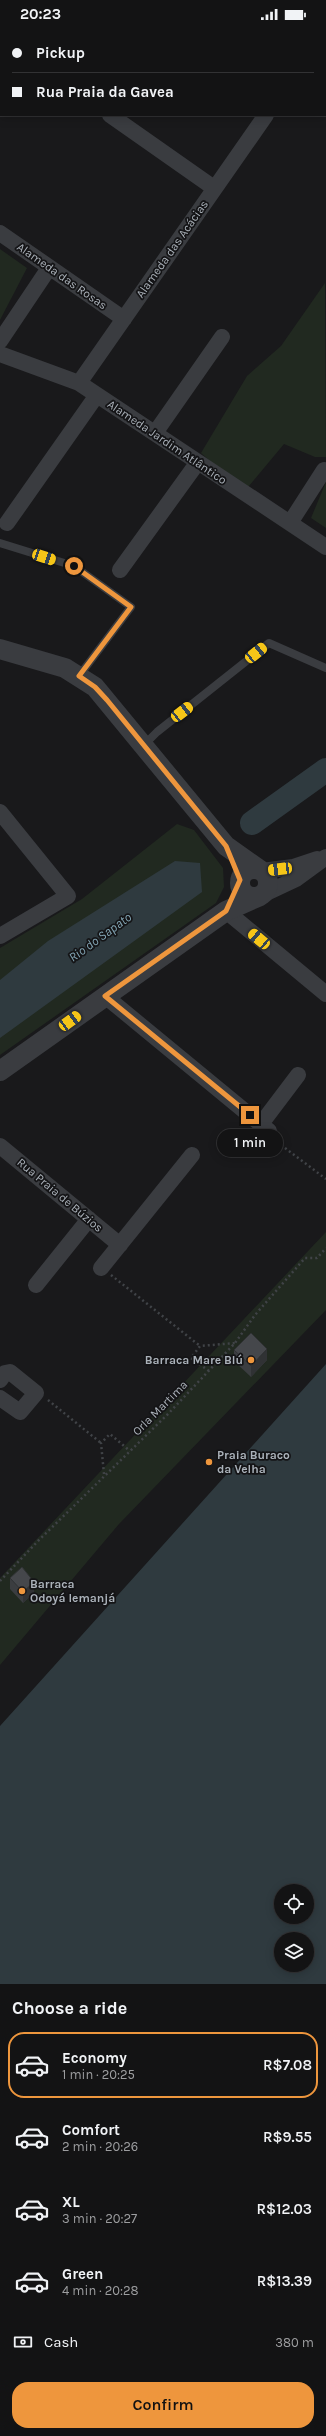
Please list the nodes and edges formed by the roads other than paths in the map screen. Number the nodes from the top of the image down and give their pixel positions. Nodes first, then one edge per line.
1 (111, 116) edge
2 (265, 116) edge
3 (214, 188) junction
4 (0, 234) edge
5 (49, 268) junction
6 (124, 319) junction
7 (222, 337) dead end
8 (0, 341) edge
9 (0, 354) edge
10 (79, 383) junction
11 (97, 395) junction
12 (155, 433) junction
13 (198, 462) junction
14 (324, 470) dead end
15 (7, 523) dead end
16 (290, 523) junction
17 (0, 543) edge
18 (326, 547) edge
19 (120, 570) dead end
20 (0, 649) edge
21 (326, 668) edge
22 (79, 676) junction
23 (144, 745) junction
24 (0, 812) edge
25 (226, 846) junction
26 (326, 856) edge
27 (261, 870) junction
28 (240, 881) junction
29 (261, 895) junction
30 (226, 911) junction
31 (0, 936) edge
32 (326, 994) edge
33 (105, 996) junction
34 (0, 1071) edge
35 (298, 1075) dead end
36 (0, 1146) edge
37 (192, 1155) dead end
38 (89, 1219) junction
39 (120, 1245) junction
40 (101, 1268) road end
41 (36, 1285) dead end
42 (0, 1380) edge
43 (0, 1398) edge

1 - 3 street
2 - 3 street, Alameda das Acácias
3 - 6 street, Alameda das Acácias
4 - 5 street, Alameda das Rosas
5 - 6 street, Alameda das Rosas
5 - 8 street
6 - 10 street, Alameda das Acácias
7 - 12 street
9 - 10 street, Alameda Jardim Atlântico
10 - 11 street, Alameda Jardim Atlântico
11 - 12 street, Alameda Jardim Atlântico
11 - 15 street
12 - 13 street, Alameda Jardim Atlântico
13 - 16 street, Alameda Jardim Atlântico
13 - 19 street
14 - 16 street
16 - 18 street, Alameda Jardim Atlântico
17 - 22 lane
20 - 22 street
21 - 23 lane
22 - 23 street
23 - 25 street
24 - 31 street
25 - 27 street
25 - 28 street
26 - 27 street
26 - 29 street
27 - 28 street
27 - 29 street
28 - 29 street
28 - 30 street
29 - 30 street
30 - 32 street
30 - 33 street
33 - 34 street
33 - 35 street
36 - 38 street, Rua Praia de Búzios
37 - 39 street
38 - 39 street, Rua Praia de Búzios
38 - 41 street
39 - 40 street
42 - 43 street

